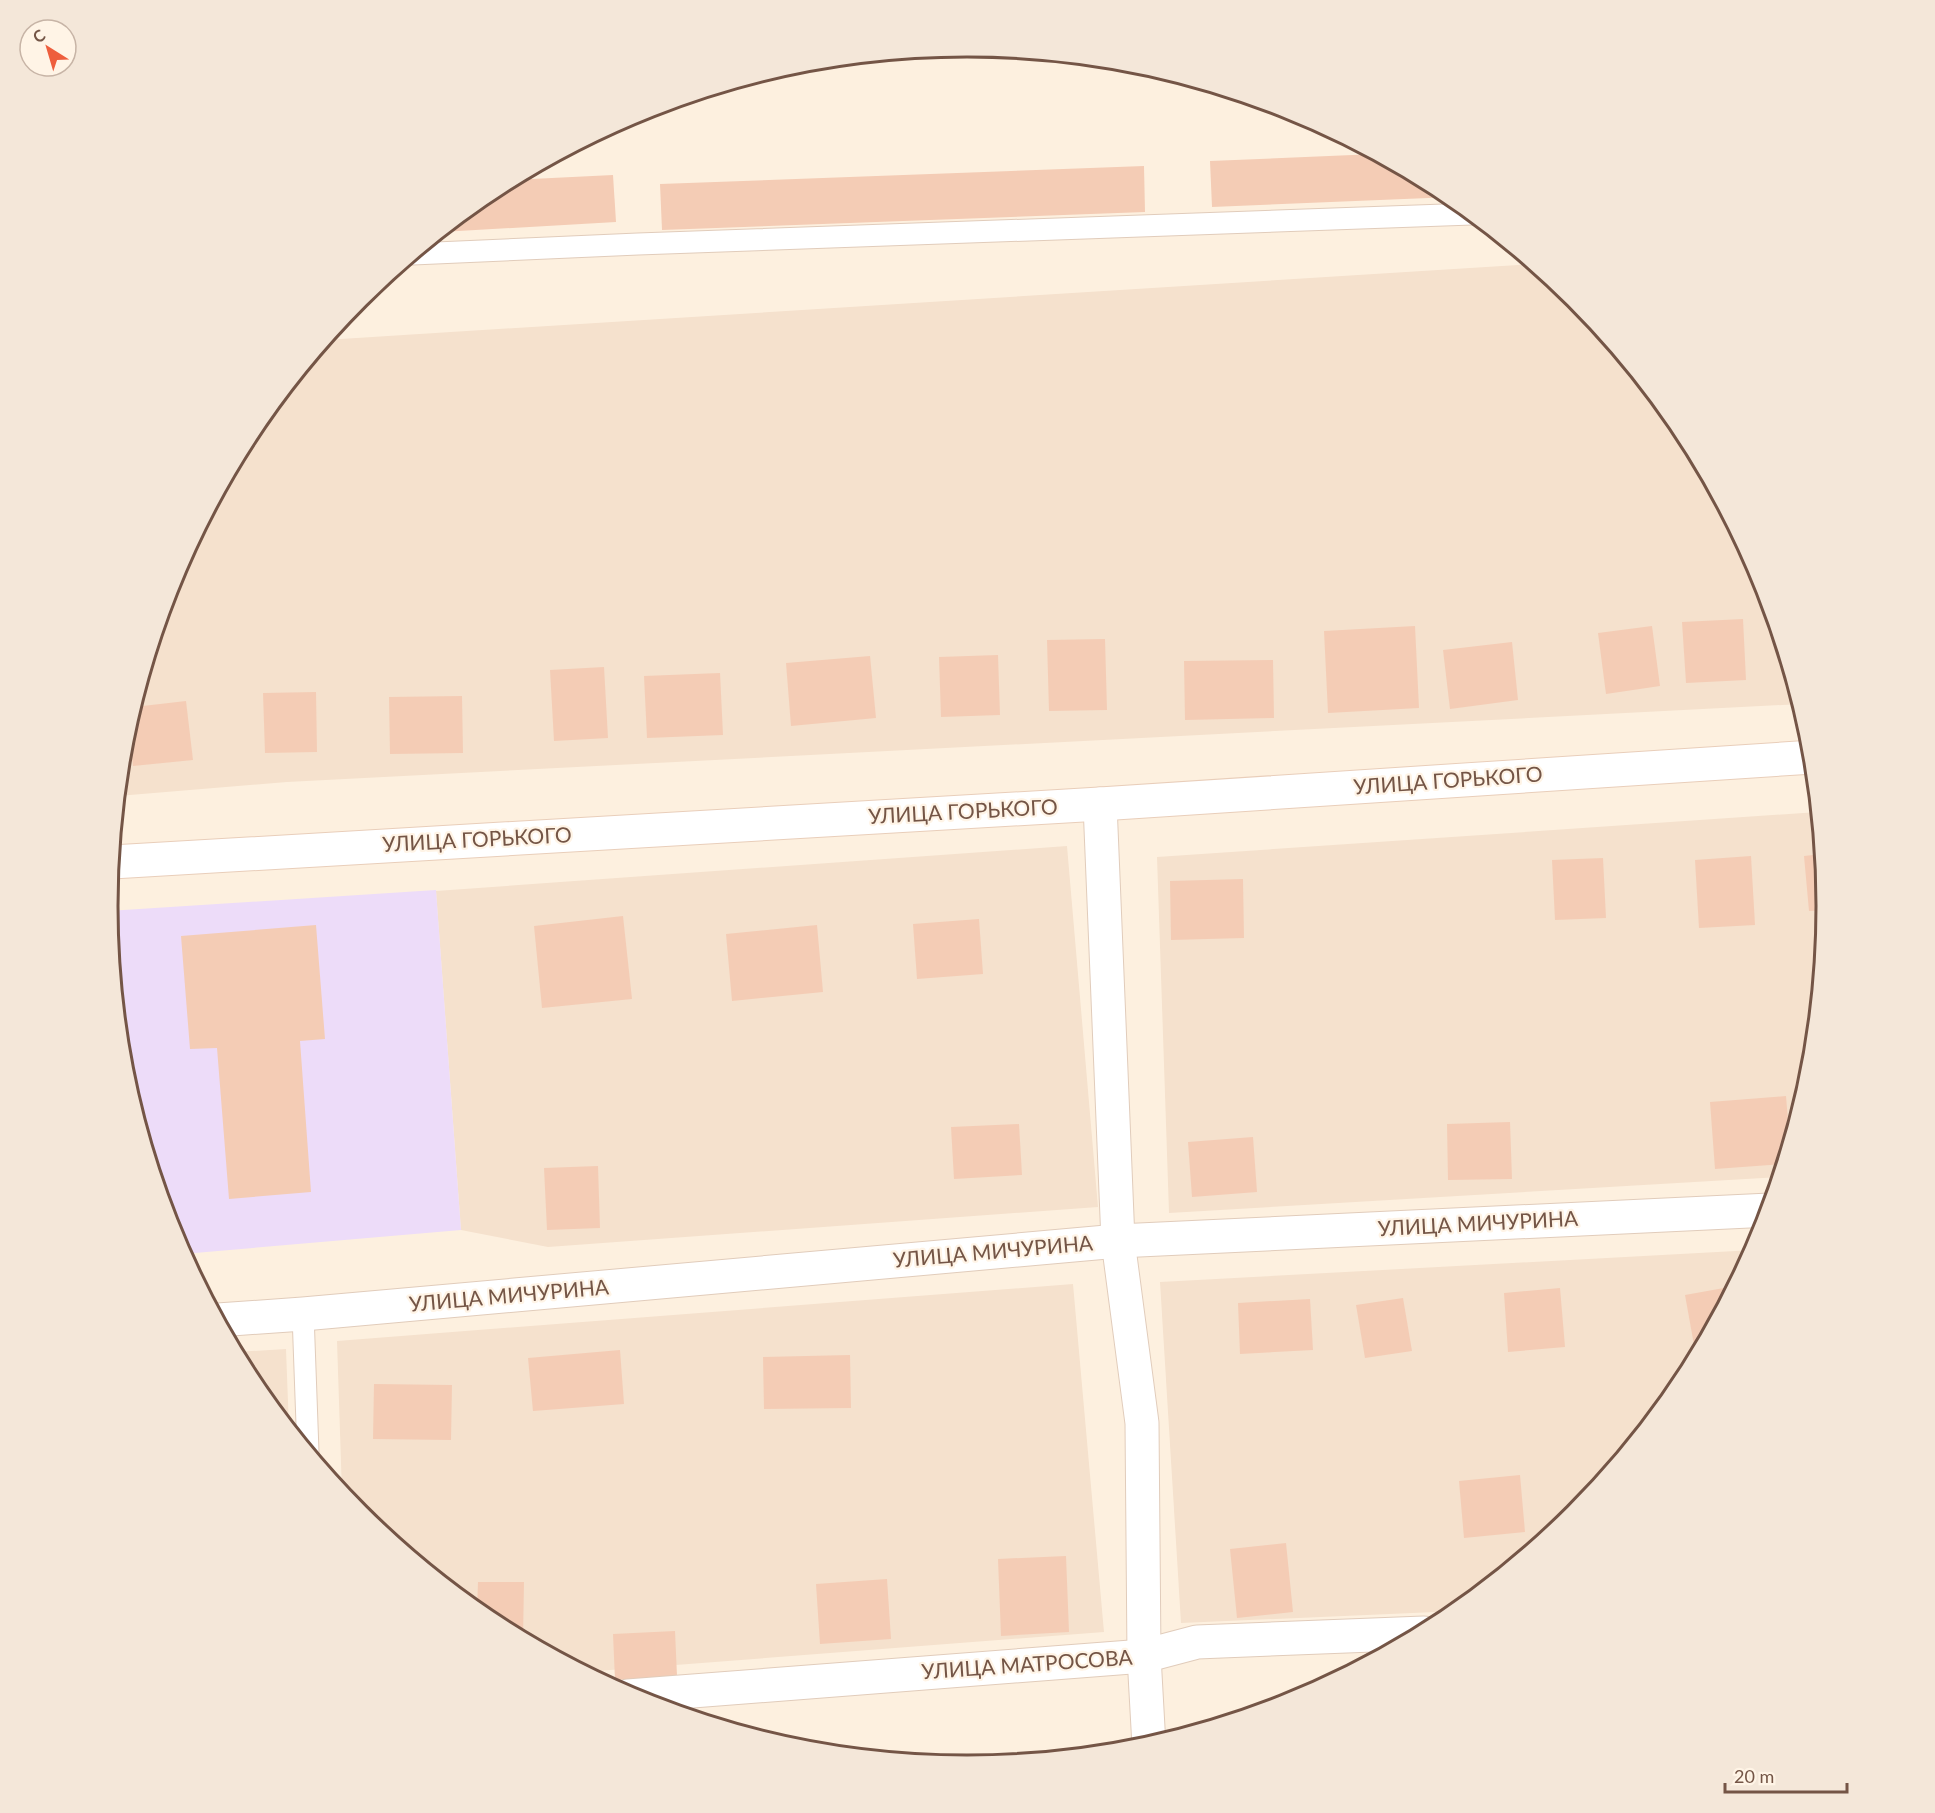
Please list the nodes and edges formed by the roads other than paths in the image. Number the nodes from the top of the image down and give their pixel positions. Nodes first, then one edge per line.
1 (1459, 214) edge
2 (425, 254) edge
3 (1804, 758) edge
4 (1100, 804) junction
5 (120, 862) edge
6 (1760, 1210) edge
7 (1118, 1241) junction
8 (303, 1314) junction
9 (226, 1319) edge
10 (308, 1441) edge
11 (1405, 1634) edge
12 (1144, 1656) junction
13 (650, 1694) edge
14 (1148, 1736) edge

1 - 2 lane
3 - 4 street, УЛИЦА ГОРЬКОГО
4 - 5 street, УЛИЦА ГОРЬКОГО
4 - 7 street
6 - 7 street, УЛИЦА МИЧУРИНА
7 - 8 street, УЛИЦА МИЧУРИНА
7 - 12 street
8 - 9 street, УЛИЦА МИЧУРИНА
8 - 10 lane
11 - 12 street, УЛИЦА МАТРОСОВА
12 - 13 street, УЛИЦА МАТРОСОВА
12 - 14 street

